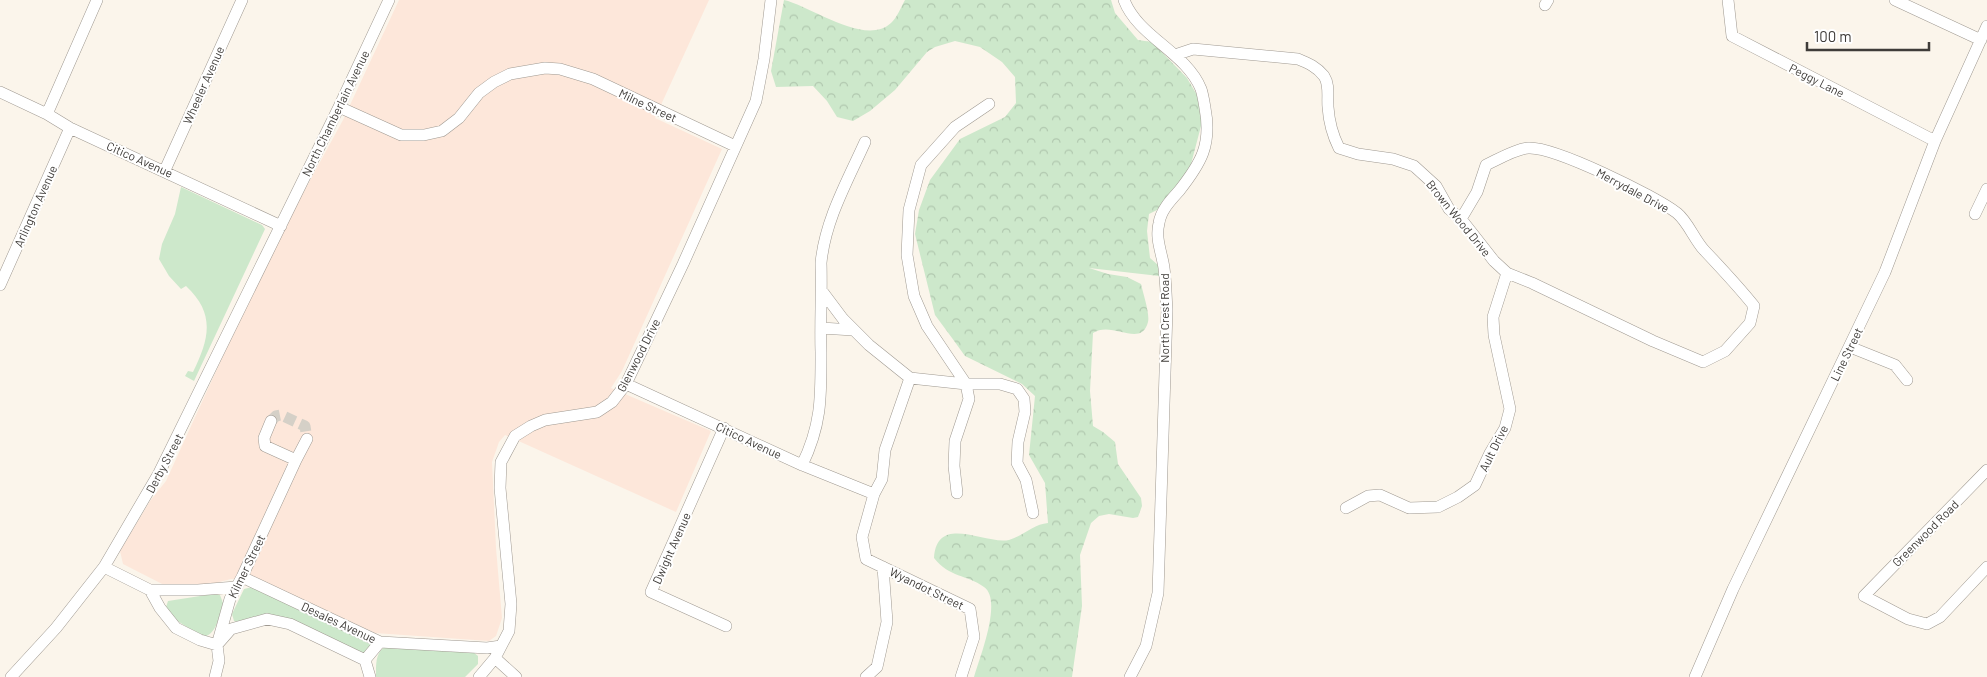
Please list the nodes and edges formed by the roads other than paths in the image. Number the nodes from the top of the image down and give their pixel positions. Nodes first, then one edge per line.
1 (97, 0) edge
2 (242, 0) edge
3 (389, 0) edge
4 (771, 0) edge
5 (1124, 0) edge
6 (1728, 0) edge
7 (1894, 0) edge
8 (1987, 26) edge
9 (1981, 40) junction
10 (1174, 55) junction
11 (0, 92) edge
12 (988, 104) dead end
13 (339, 107) junction
14 (47, 114) junction
15 (70, 128) junction
16 (1935, 141) junction
17 (865, 142) dead end
18 (735, 146) junction
19 (165, 170) junction
20 (1987, 189) edge
21 (1975, 214) dead end
22 (1461, 219) junction
23 (280, 226) junction
24 (1507, 273) junction
25 (0, 284) edge
26 (822, 291) junction
27 (821, 328) junction
28 (853, 330) junction
29 (1850, 347) junction
30 (1703, 362) joint
31 (910, 378) junction
32 (1907, 380) dead end
33 (626, 384) junction
34 (966, 384) junction
35 (271, 421) dead end
36 (724, 428) junction
37 (307, 439) dead end
38 (296, 460) junction
39 (802, 465) junction
40 (1987, 471) edge
41 (957, 493) dead end
42 (874, 494) junction
43 (1346, 508) dead end
44 (1033, 514) dead end
45 (104, 567) junction
46 (883, 567) junction
47 (1987, 567) edge
48 (239, 582) junction
49 (150, 590) junction
50 (726, 626) dead end
51 (380, 642) junction
52 (217, 644) junction
53 (501, 646) junction
54 (495, 658) junction
55 (365, 660) junction
56 (11, 677) edge
57 (215, 677) edge
58 (370, 677) edge
59 (479, 677) edge
60 (516, 677) edge
61 (866, 677) edge
62 (961, 677) edge
63 (1130, 677) edge
64 (1695, 677) edge

1 - 14 street
2 - 19 street, Wheeler Avenue
3 - 13 street, North Chamberlain Avenue
4 - 18 street, Glenwood Drive
5 - 10 street, North Crest Road
6 - 16 street, Peggy Lane
7 - 9 street
8 - 9 street, Line Street
9 - 16 street, Line Street
10 - 22 street, Brown Wood Drive
10 - 63 street, North Crest Road
11 - 14 street, Citico Avenue
12 - 34 street
13 - 18 street, Milne Street
13 - 23 street, North Chamberlain Avenue
14 - 15 street, Citico Avenue
15 - 19 street, Citico Avenue
15 - 25 street, Arlington Avenue
16 - 29 street, Line Street
17 - 26 street
18 - 33 street, Glenwood Drive
19 - 23 street, Citico Avenue
20 - 21 street
22 - 24 street, Brown Wood Drive
22 - 30 street, Merrydale Drive
23 - 45 street, Derby Street
24 - 30 street, Brown Wood Drive
24 - 43 street, Ault Drive
26 - 27 street
26 - 28 street
27 - 28 street
27 - 39 street
28 - 31 street
29 - 32 street
29 - 64 street, Line Street
31 - 34 street
31 - 42 street
33 - 36 street, Citico Avenue
33 - 53 street, Glenwood Drive
34 - 41 street
34 - 44 street
35 - 38 street
36 - 39 street, Citico Avenue
36 - 50 street, Dwight Avenue
37 - 38 street, Kilmer Street
38 - 48 street, Kilmer Street
39 - 42 street, Citico Avenue
40 - 47 street, Greenwood Road
42 - 46 street, Wyandot Street
45 - 49 street
45 - 56 street, Derby Street
46 - 61 street
46 - 62 street, Wyandot Street
48 - 49 street, Desales Avenue
48 - 51 street, Desales Avenue
48 - 52 street, Kilmer Street
49 - 52 street
51 - 53 street, Desales Avenue
51 - 55 street
52 - 55 street
52 - 57 street, Kilmer Street
53 - 54 street, Glenwood Drive
54 - 59 street, Glenwood Drive
54 - 60 street
55 - 58 street

